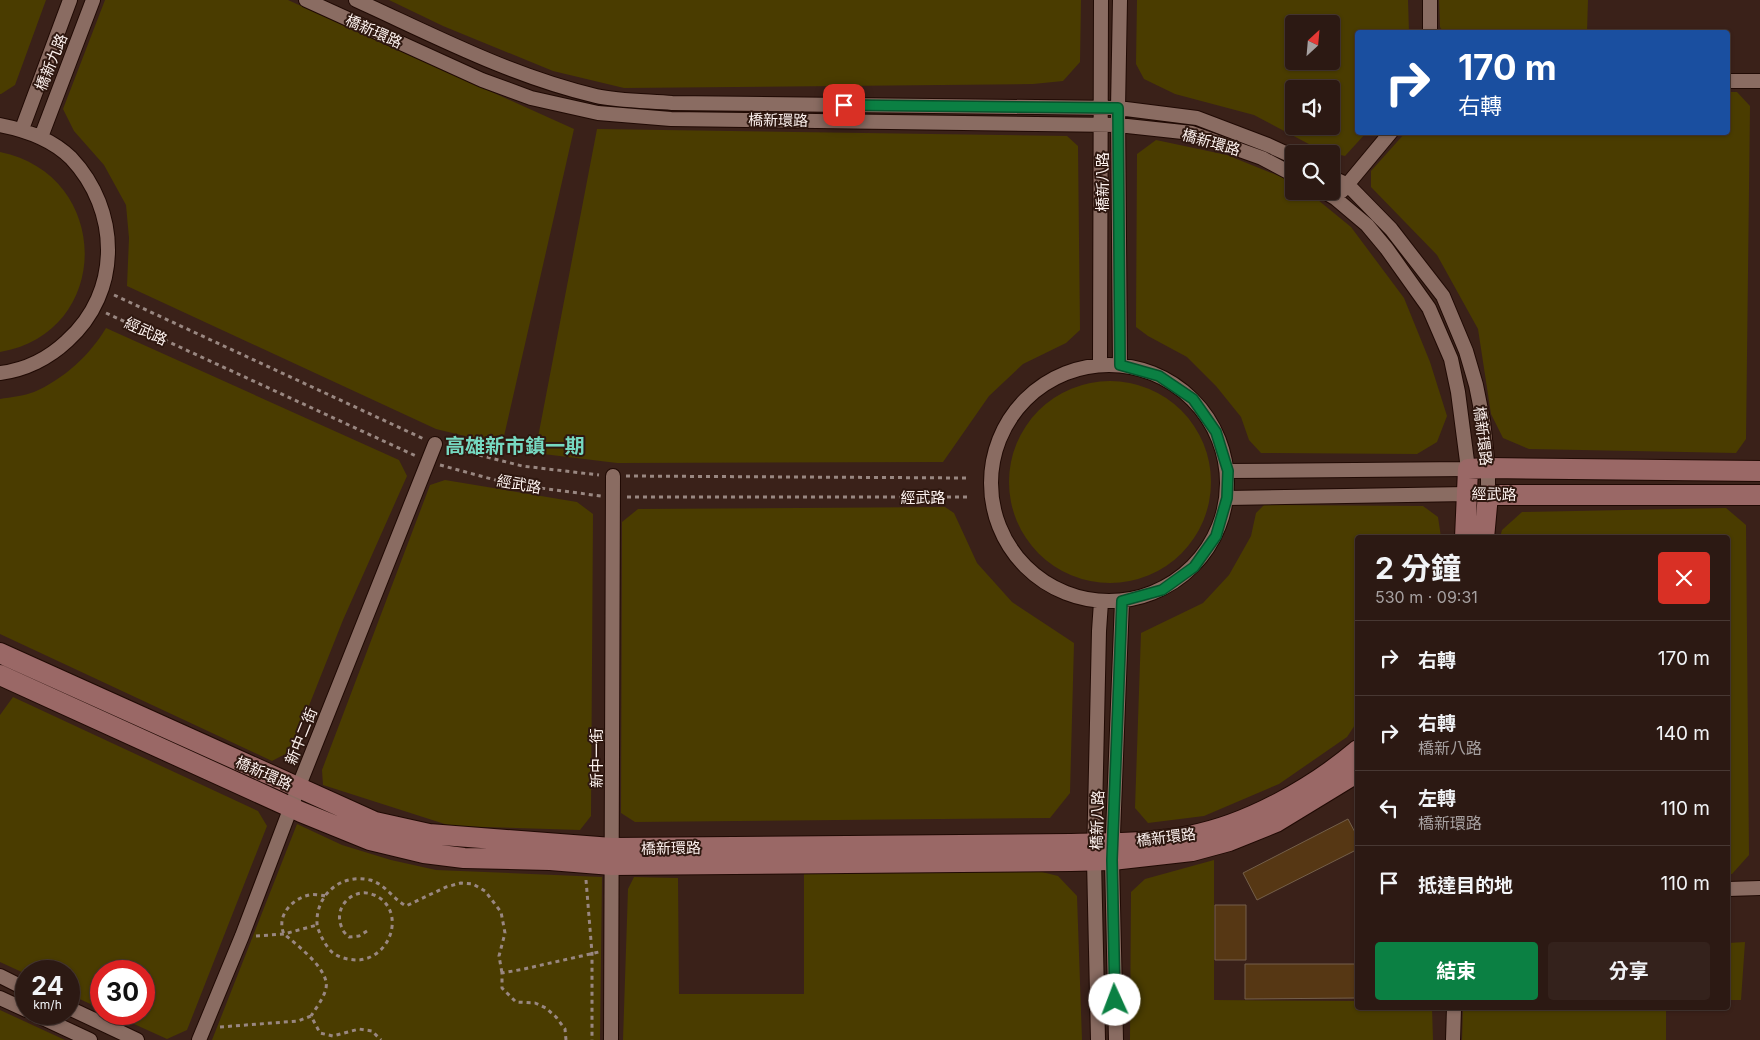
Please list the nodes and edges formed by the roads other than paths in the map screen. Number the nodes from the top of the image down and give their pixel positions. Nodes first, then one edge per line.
1 (70, 0) edge
2 (94, 0) edge
3 (306, 0) edge
4 (356, 0) edge
5 (1101, 0) edge
6 (1120, 0) edge
7 (1430, 0) edge
8 (1430, 30) edge
9 (1730, 81) edge
10 (1760, 81) edge
11 (1101, 107) junction
12 (1118, 108) junction
13 (0, 124) edge
14 (1101, 125) junction
15 (1118, 125) junction
16 (22, 129) junction
17 (1389, 135) edge
18 (41, 137) junction
19 (1285, 153) edge
20 (1285, 170) edge
21 (1340, 181) edge
22 (1348, 185) junction
23 (1340, 189) edge
24 (1335, 200) edge
25 (1100, 365) junction
26 (1120, 365) junction
27 (0, 373) edge
28 (435, 444) road end
29 (1488, 468) junction
30 (1468, 469) junction
31 (1228, 471) junction
32 (1760, 471) edge
33 (613, 476) road end
34 (1478, 494) junction
35 (1760, 495) edge
36 (1227, 498) junction
37 (1466, 535) edge
38 (1484, 535) edge
39 (1122, 601) junction
40 (1101, 602) junction
41 (0, 653) edge
42 (0, 675) edge
43 (1354, 767) edge
44 (299, 789) junction
45 (292, 807) junction
46 (1103, 851) junction
47 (612, 857) junction
48 (1760, 888) edge
49 (1730, 889) edge
50 (0, 976) edge
51 (15, 984) edge
52 (0, 998) edge
53 (15, 1005) edge
54 (1454, 1010) edge
55 (80, 1013) edge
56 (58, 1025) edge
57 (90, 1040) edge
58 (137, 1040) edge
59 (199, 1040) edge
60 (611, 1040) edge
61 (1098, 1040) edge
62 (1116, 1040) edge
63 (1453, 1040) edge

1 - 16 street, 橋新九路
2 - 18 street, 橋新九路
3 - 14 street, 橋新環路
4 - 11 street, 橋新環路
5 - 11 street, 橋新八路
6 - 12 street, 橋新八路
7 - 8 street
9 - 10 street
11 - 12 street, 橋新環路
11 - 14 street, 橋新八路
12 - 15 street, 橋新八路
12 - 19 street, 橋新環路
13 - 16 street
14 - 15 street, 橋新環路
14 - 25 street, 橋新八路
15 - 20 street, 橋新環路
15 - 26 street, 橋新八路
16 - 18 street
17 - 22 street
18 - 27 street
21 - 22 street, 橋新環路
22 - 23 street
22 - 29 street, 橋新環路
24 - 30 street, 橋新環路
25 - 26 street
25 - 40 street
26 - 31 street
28 - 44 street, 新中二街
29 - 30 street, 經武路
29 - 32 street, 經武路
29 - 34 street, 橋新環路
30 - 31 street, 經武路
30 - 34 street, 橋新環路
31 - 36 street
33 - 47 street, 新中一街
34 - 35 street, 經武路
34 - 36 street, 經武路
34 - 37 street, 橋新環路
34 - 38 street, 橋新環路
36 - 39 street
39 - 40 street
39 - 46 street, 橋新八路
40 - 46 street, 橋新八路
41 - 44 street, 橋新環路
42 - 45 street, 橋新環路
43 - 46 street, 橋新環路
44 - 45 street, 新中二街
44 - 47 street, 橋新環路
45 - 47 street, 橋新環路
45 - 59 street, 新中二街
46 - 47 street, 橋新環路
46 - 61 street, 橋新八路
46 - 62 street, 橋新八路
47 - 60 street, 新中一街
48 - 49 street
50 - 51 street
52 - 53 street
54 - 63 street
55 - 58 street
56 - 57 street

